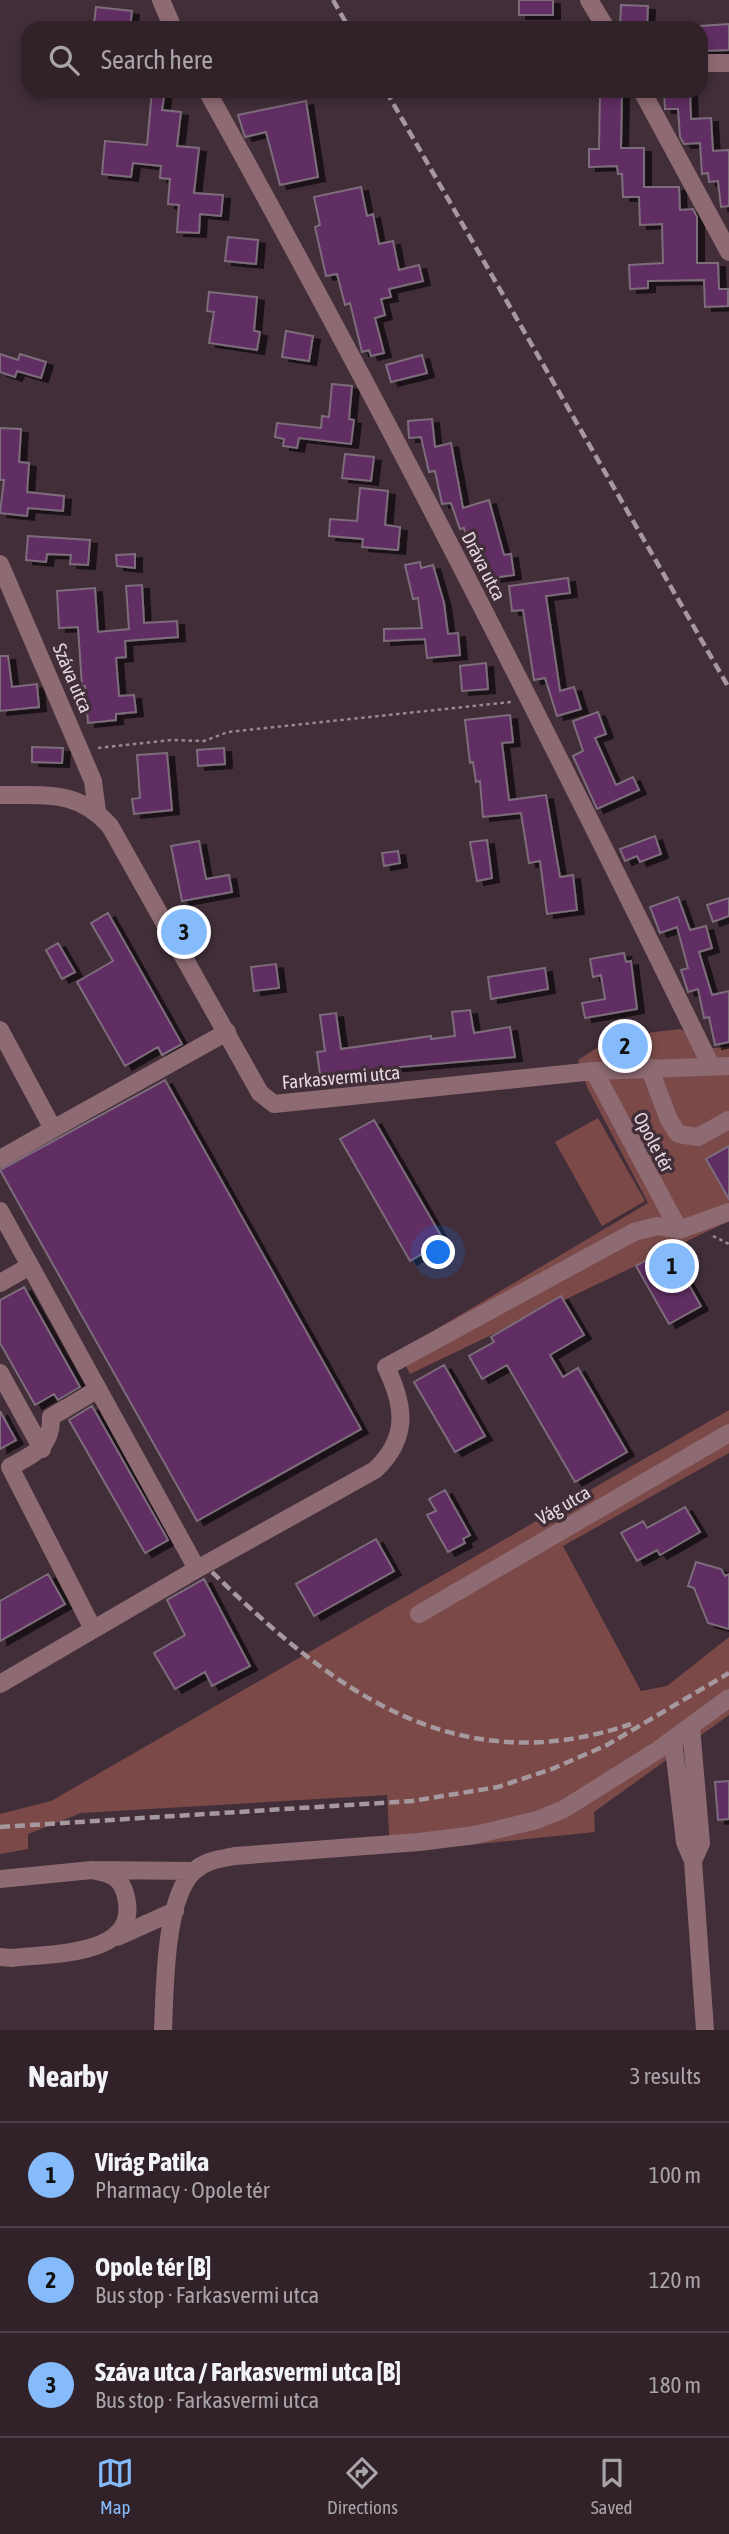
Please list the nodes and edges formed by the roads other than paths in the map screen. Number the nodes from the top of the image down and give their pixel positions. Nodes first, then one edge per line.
1 (162, 0) edge
2 (589, 0) edge
3 (170, 21) edge
4 (602, 21) edge
5 (708, 63) edge
6 (729, 63) edge
7 (211, 98) edge
8 (646, 98) edge
9 (729, 252) edge
10 (0, 564) edge
11 (0, 795) edge
12 (97, 812) junction
13 (0, 1030) edge
14 (227, 1032) junction
15 (720, 1066) edge
16 (649, 1067) junction
17 (594, 1072) junction
18 (729, 1120) edge
19 (53, 1129) junction
20 (0, 1159) edge
21 (0, 1211) edge
22 (729, 1212) edge
23 (679, 1230) junction
24 (30, 1266) junction
25 (0, 1283) edge
26 (0, 1373) edge
27 (98, 1389) junction
28 (729, 1433) edge
29 (43, 1449) junction
30 (5, 1470) edge
31 (197, 1569) junction
32 (419, 1591) dead end
33 (93, 1629) junction
34 (0, 1684) edge
35 (729, 1698) edge
36 (691, 1727) junction
37 (673, 1740) junction
38 (693, 1861) junction
39 (92, 1870) junction
40 (193, 1871) junction
41 (0, 1879) edge
42 (175, 1911) junction
43 (117, 1937) junction
44 (0, 1957) edge
45 (163, 2030) edge
46 (705, 2030) edge

1 - 3 street
2 - 4 street
5 - 6 street
7 - 15 street, Dráva utca
8 - 9 street
10 - 12 street, Száva utca
11 - 12 street, Farkasvermi utca
12 - 14 street, Farkasvermi utca
13 - 19 street
14 - 17 street, Farkasvermi utca
14 - 19 street
15 - 16 street, Farkasvermi utca
16 - 17 street, Farkasvermi utca
16 - 18 street
17 - 23 street, Opole tér
19 - 20 street
21 - 24 street
22 - 23 street
23 - 31 street
24 - 25 street
24 - 27 street
26 - 29 street
27 - 29 street
27 - 31 street
28 - 32 street, Vág utca
29 - 30 street
30 - 33 street
31 - 33 street
33 - 34 street
35 - 36 street
36 - 37 street
36 - 38 street
37 - 38 street
37 - 40 street
38 - 46 street
39 - 40 street
39 - 41 street
39 - 43 street
40 - 42 street
42 - 43 street
42 - 45 street
43 - 44 street

